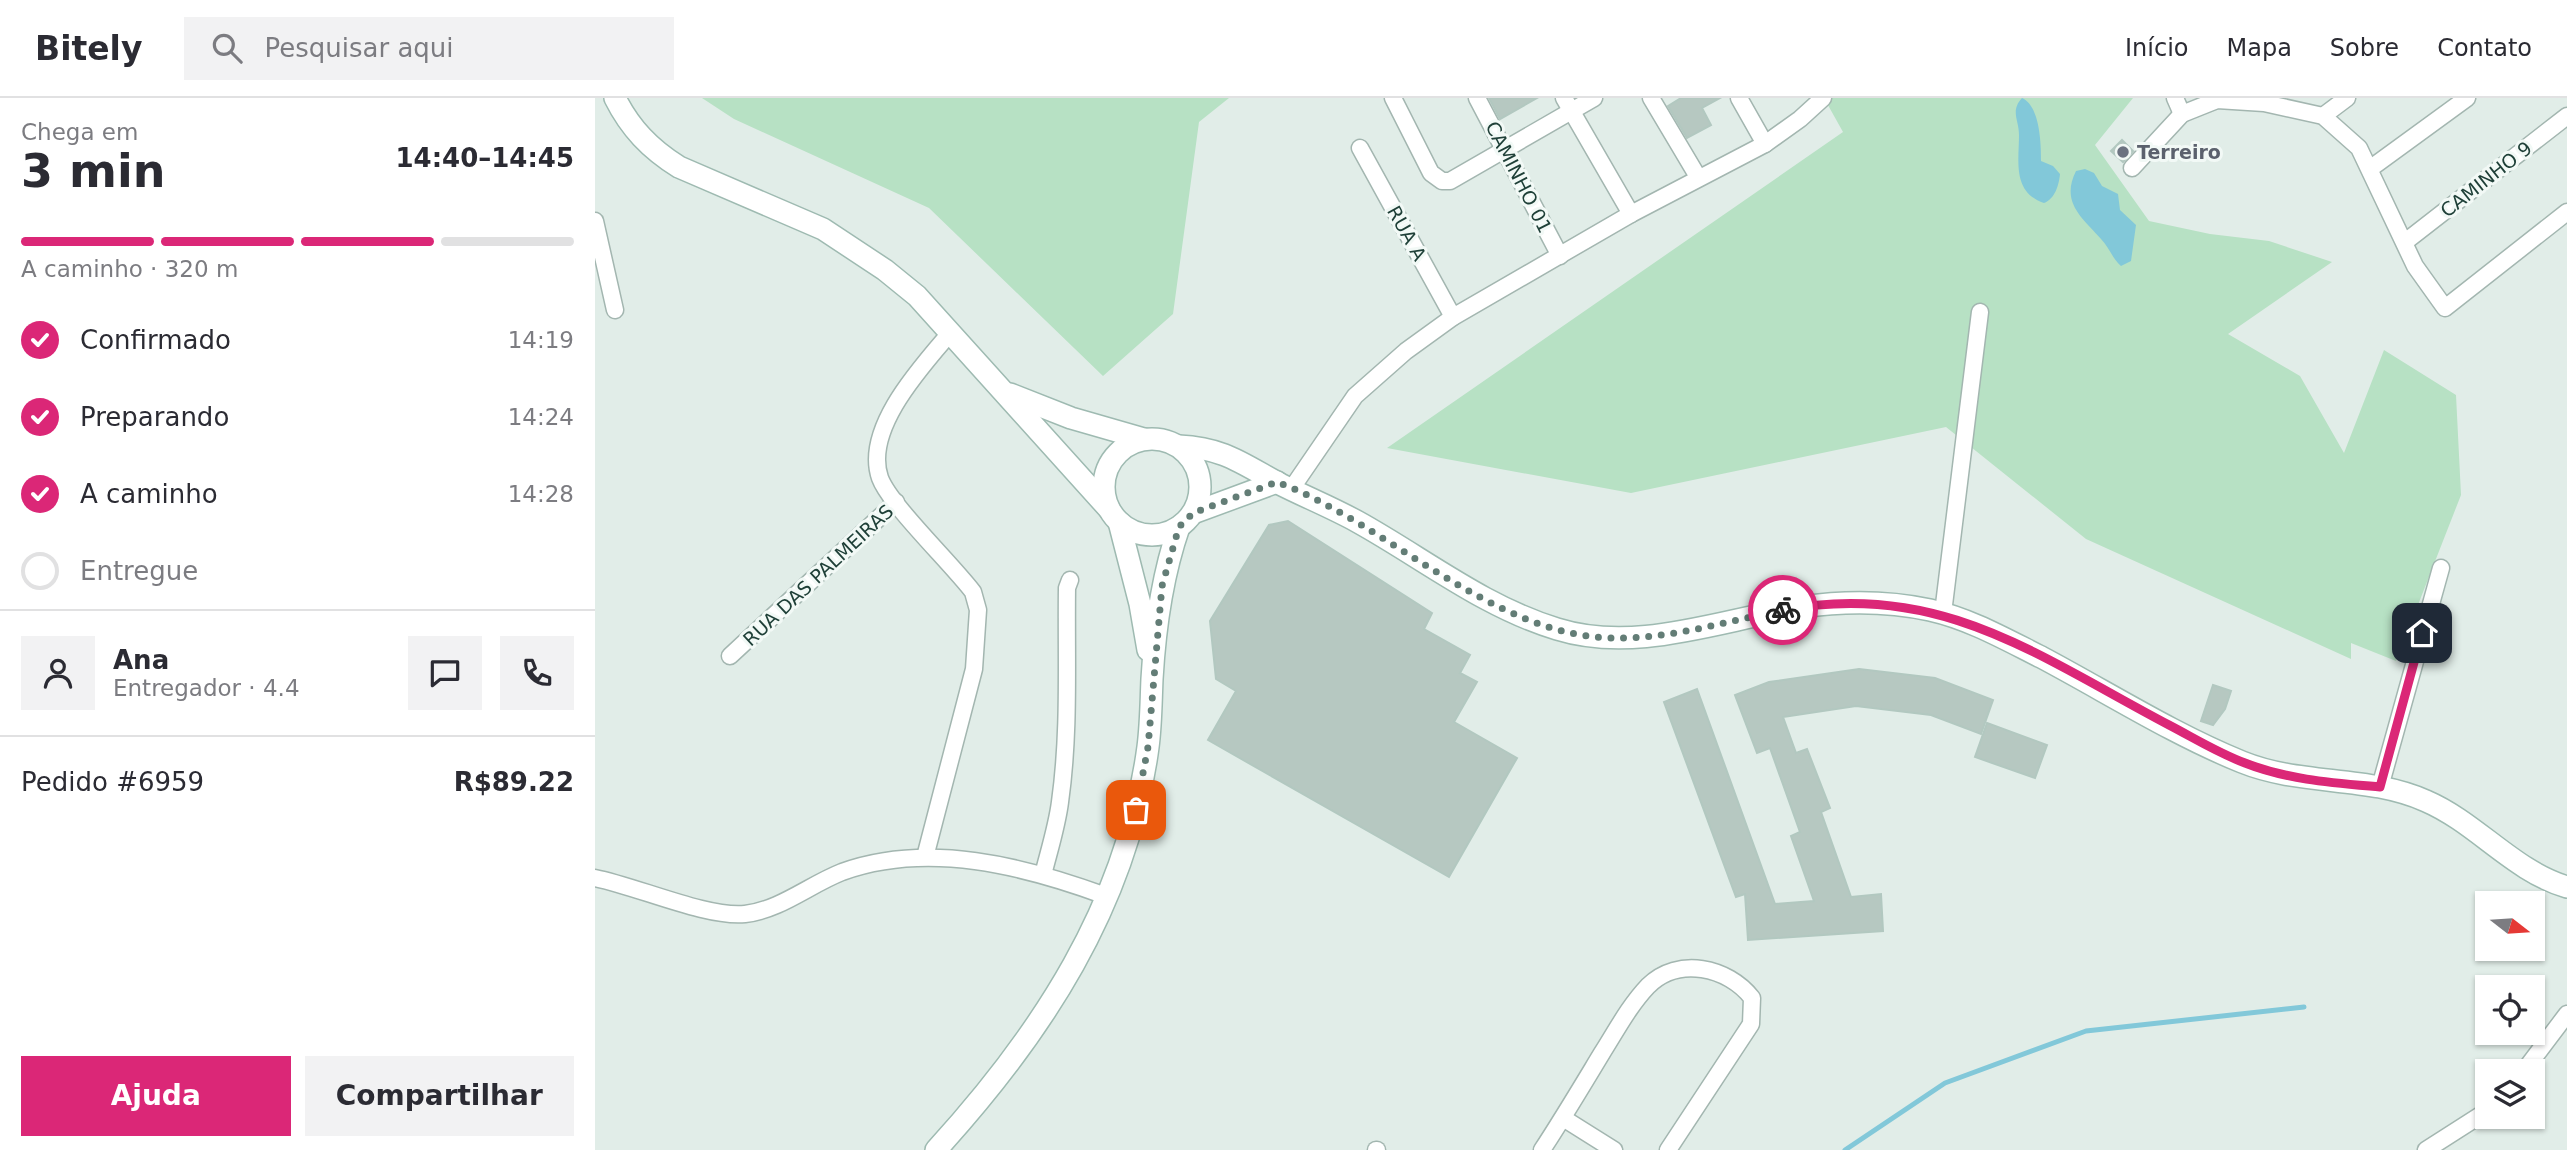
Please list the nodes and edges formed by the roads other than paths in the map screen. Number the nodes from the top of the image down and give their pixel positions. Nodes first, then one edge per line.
1 (615, 98) edge
2 (1393, 98) edge
3 (1477, 98) edge
4 (1594, 98) edge
5 (1651, 98) edge
6 (1739, 98) edge
7 (1823, 98) edge
8 (2175, 98) edge
9 (2347, 98) edge
10 (2467, 98) edge
11 (2218, 99) edge
12 (1568, 105) edge
13 (2182, 114) junction
14 (2323, 116) junction
15 (2567, 116) edge
16 (1765, 145) junction
17 (1360, 148) dead end
18 (1505, 151) junction
19 (2132, 167) dead end
20 (2371, 168) junction
21 (1698, 177) junction
22 (2567, 212) edge
23 (1632, 214) junction
24 (595, 220) edge
25 (2405, 242) junction
26 (1560, 256) junction
27 (615, 310) dead end
28 (1980, 312) dead end
29 (1453, 317) junction
30 (951, 332) junction
31 (1005, 392) junction
32 (1144, 439) junction
33 (1179, 446) junction
34 (1284, 485) junction
35 (896, 502) junction
36 (1114, 516) junction
37 (1186, 520) junction
38 (2441, 568) dead end
39 (1070, 580) dead end
40 (1943, 613) junction
41 (730, 656) dead end
42 (1152, 678) junction
43 (2380, 787) junction
44 (925, 857) junction
45 (1043, 875) junction
46 (595, 878) edge
47 (2567, 887) edge
48 (1107, 897) junction
49 (2567, 1014) edge
50 (2533, 1059) edge
51 (1563, 1118) junction
52 (2475, 1119) edge
53 (936, 1150) edge
54 (1542, 1150) edge
55 (1614, 1150) edge
56 (1668, 1150) edge
57 (2426, 1150) edge

1 - 30 main road
2 - 18 street
3 - 18 street, CAMINHO 01
4 - 12 street
5 - 21 street
6 - 16 street
7 - 16 street
8 - 13 street
9 - 14 street
10 - 20 street
11 - 13 street
11 - 14 street
12 - 18 street
12 - 23 street
13 - 19 street
14 - 20 street
15 - 25 street, CAMINHO 9
16 - 21 street
17 - 29 street, RUA A
18 - 26 street, CAMINHO 01
20 - 25 street
21 - 23 street
22 - 25 street
23 - 26 street
24 - 27 street
26 - 29 street
28 - 40 street
29 - 34 street
30 - 31 main road
30 - 35 street
31 - 32 main road
31 - 36 main road
32 - 33 main road
32 - 36 main road
33 - 34 main road
33 - 37 main road
34 - 37 main road
34 - 40 main road
35 - 41 street, RUA DAS PALMEIRAS
35 - 44 street, RUA DAS PALMEIRAS
36 - 37 main road
36 - 42 main road
37 - 42 main road
38 - 43 street
39 - 45 street
40 - 43 main road
42 - 48 main road
43 - 47 main road
44 - 45 street
44 - 46 street
45 - 48 street
48 - 53 main road
49 - 50 street
51 - 54 street
51 - 55 street
51 - 56 street
52 - 57 street

